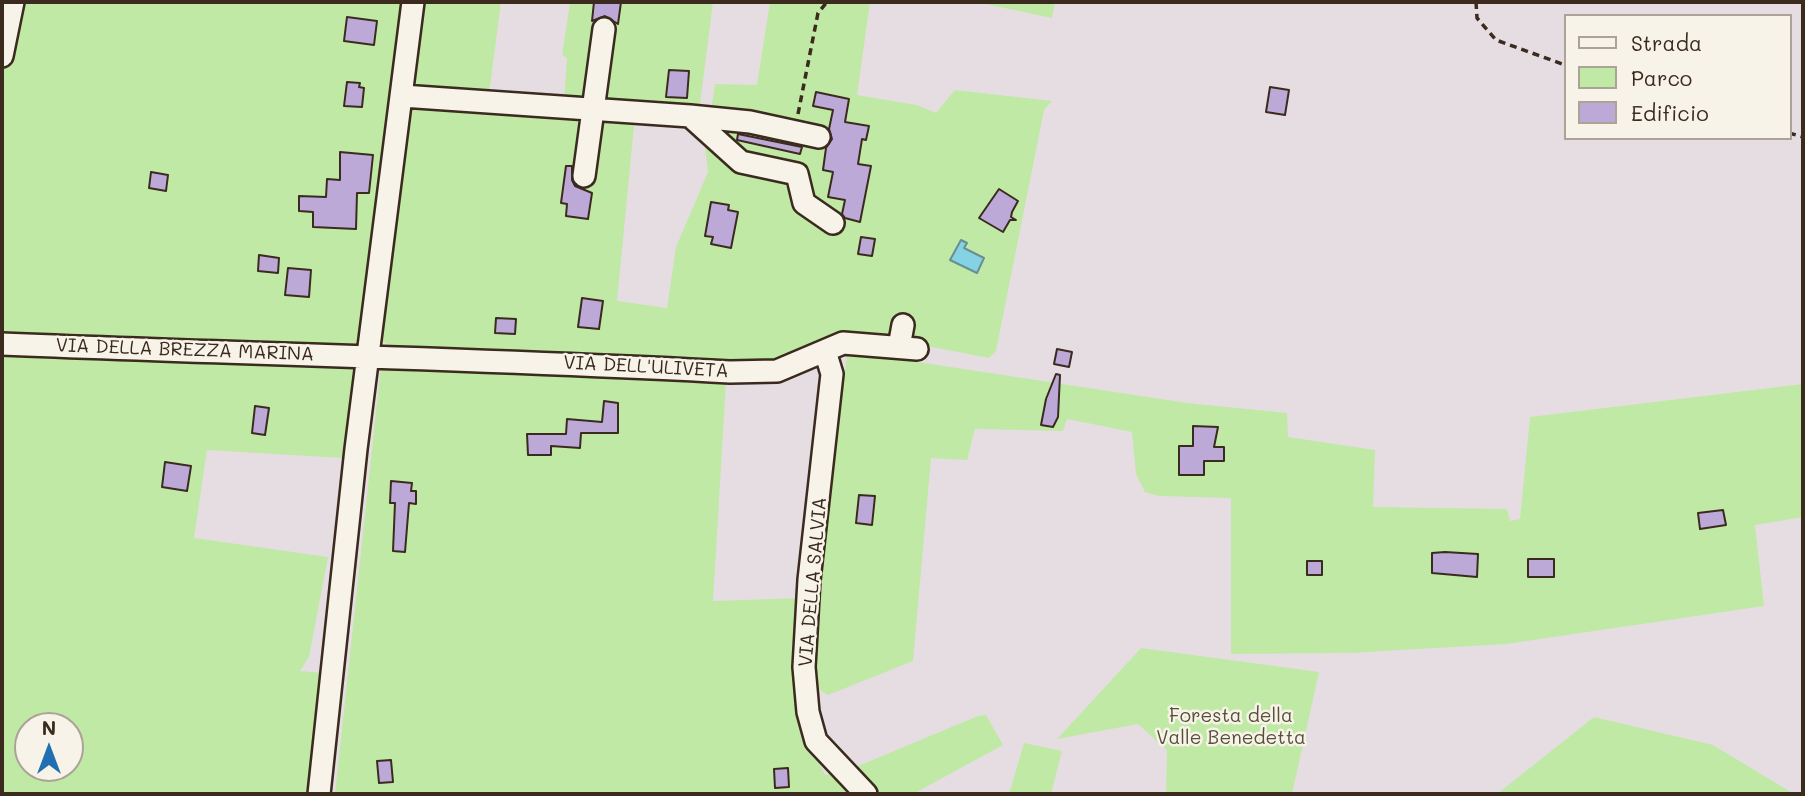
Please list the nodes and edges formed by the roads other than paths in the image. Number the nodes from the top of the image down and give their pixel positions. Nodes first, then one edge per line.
1 (12, 2) edge
2 (414, 2) edge
3 (604, 29) dead end
4 (2, 56) edge
5 (402, 96) junction
6 (593, 109) junction
7 (690, 116) junction
8 (819, 137) dead end
9 (584, 176) dead end
10 (833, 223) dead end
11 (903, 325) dead end
12 (10, 341) edge
13 (825, 351) junction
14 (368, 355) junction
15 (319, 794) edge
16 (866, 794) edge

1 - 4 street
2 - 5 street
3 - 6 street
5 - 6 street
5 - 14 street
6 - 7 street
6 - 9 street
7 - 8 street
7 - 10 street
11 - 13 street, VIA DELL'ULIVETA
12 - 14 street, VIA DELLA BREZZA MARINA
13 - 14 street, VIA DELL'ULIVETA
13 - 16 street, VIA DELLA SALVIA
14 - 15 street

